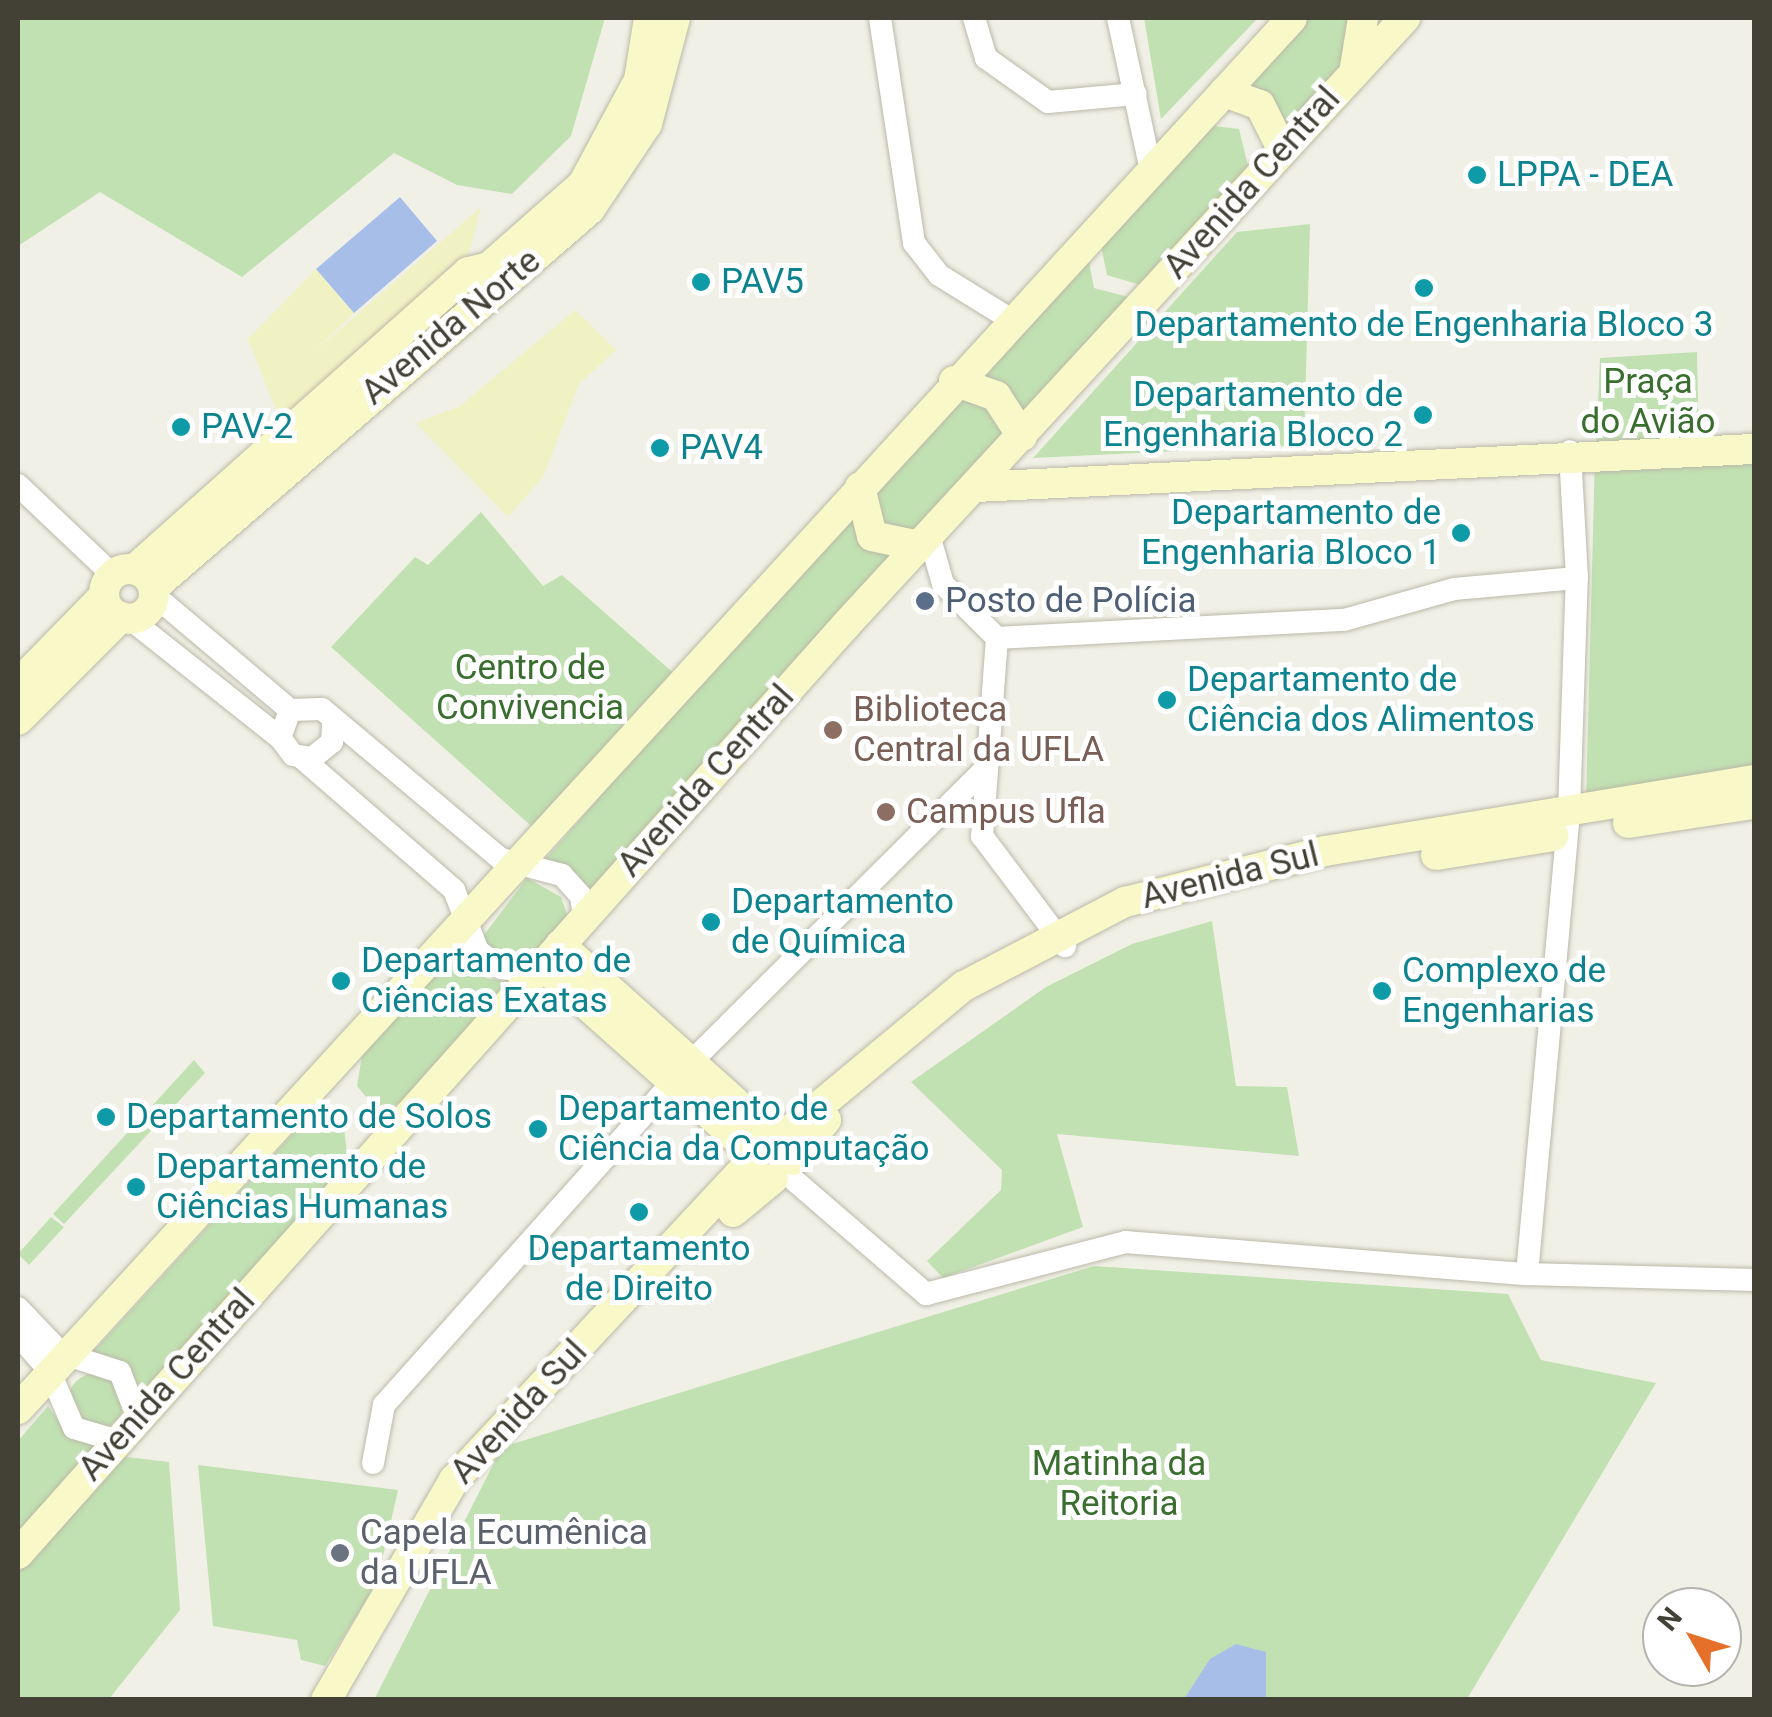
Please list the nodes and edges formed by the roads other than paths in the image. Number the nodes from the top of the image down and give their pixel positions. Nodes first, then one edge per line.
1 (650, 18) edge
2 (675, 18) edge
3 (880, 18) edge
4 (974, 18) edge
5 (1118, 18) edge
6 (1292, 18) edge
7 (1363, 18) edge
8 (1406, 18) edge
9 (1355, 70) junction
10 (1224, 92) junction
11 (1136, 94) junction
12 (1283, 152) junction
13 (1151, 170) junction
14 (480, 287) junction
15 (1010, 319) junction
16 (954, 381) junction
17 (1022, 436) junction
18 (1754, 449) edge
19 (1570, 452) junction
20 (18, 485) edge
21 (860, 487) junction
22 (976, 487) junction
23 (924, 540) junction
24 (1577, 578) junction
25 (130, 594) junction
26 (997, 638) junction
27 (18, 684) edge
28 (290, 710) junction
29 (18, 720) edge
30 (332, 724) junction
31 (280, 738) junction
32 (303, 759) junction
33 (985, 769) junction
34 (1754, 780) edge
35 (1754, 804) edge
36 (1569, 823) junction
37 (523, 865) junction
38 (584, 917) junction
39 (469, 923) junction
40 (1060, 939) junction
41 (546, 960) junction
42 (682, 1072) junction
43 (773, 1158) junction
44 (1527, 1274) junction
45 (1754, 1280) edge
46 (18, 1308) edge
47 (18, 1335) edge
48 (55, 1361) junction
49 (18, 1410) edge
50 (137, 1416) junction
51 (114, 1440) junction
52 (373, 1463) dead end
53 (18, 1554) edge
54 (326, 1700) edge
55 (346, 1700) edge

1 - 14 street, Avenida Norte
2 - 14 street, Avenida Norte
3 - 15 street
4 - 11 street
5 - 11 street
6 - 10 street
7 - 9 street
8 - 9 street, Avenida Central
9 - 12 street, Avenida Central
10 - 12 street
10 - 13 street
11 - 13 street
12 - 17 street, Avenida Central
13 - 15 street
14 - 25 street, Avenida Norte
15 - 16 street
16 - 17 street
16 - 21 street
17 - 22 street, Avenida Central
18 - 19 street
19 - 22 street
19 - 24 street
20 - 25 street
21 - 23 street
21 - 37 street
22 - 23 street, Avenida Central
23 - 26 street
23 - 38 street, Avenida Central
24 - 26 street
24 - 36 street
25 - 27 street, Avenida Norte
25 - 28 street
25 - 29 street, Avenida Norte
25 - 31 street
26 - 33 street
28 - 30 street
28 - 31 street
30 - 32 street
30 - 37 street
31 - 32 street
32 - 39 street
33 - 40 street
33 - 42 street
34 - 36 street, Avenida Sul
35 - 36 street, Avenida Sul
36 - 40 street, Avenida Sul
36 - 44 street
37 - 38 street
37 - 39 street
38 - 41 street, Avenida Central
39 - 41 street
39 - 48 street
40 - 43 street, Avenida Sul
41 - 42 street
41 - 50 street, Avenida Central
42 - 43 street
42 - 52 street
43 - 44 street
43 - 54 street, Avenida Sul
43 - 55 street, Avenida Sul
44 - 45 street
46 - 48 street
47 - 48 street
48 - 49 street
48 - 50 street
48 - 51 street
50 - 51 street, Avenida Central
51 - 53 street, Avenida Central

